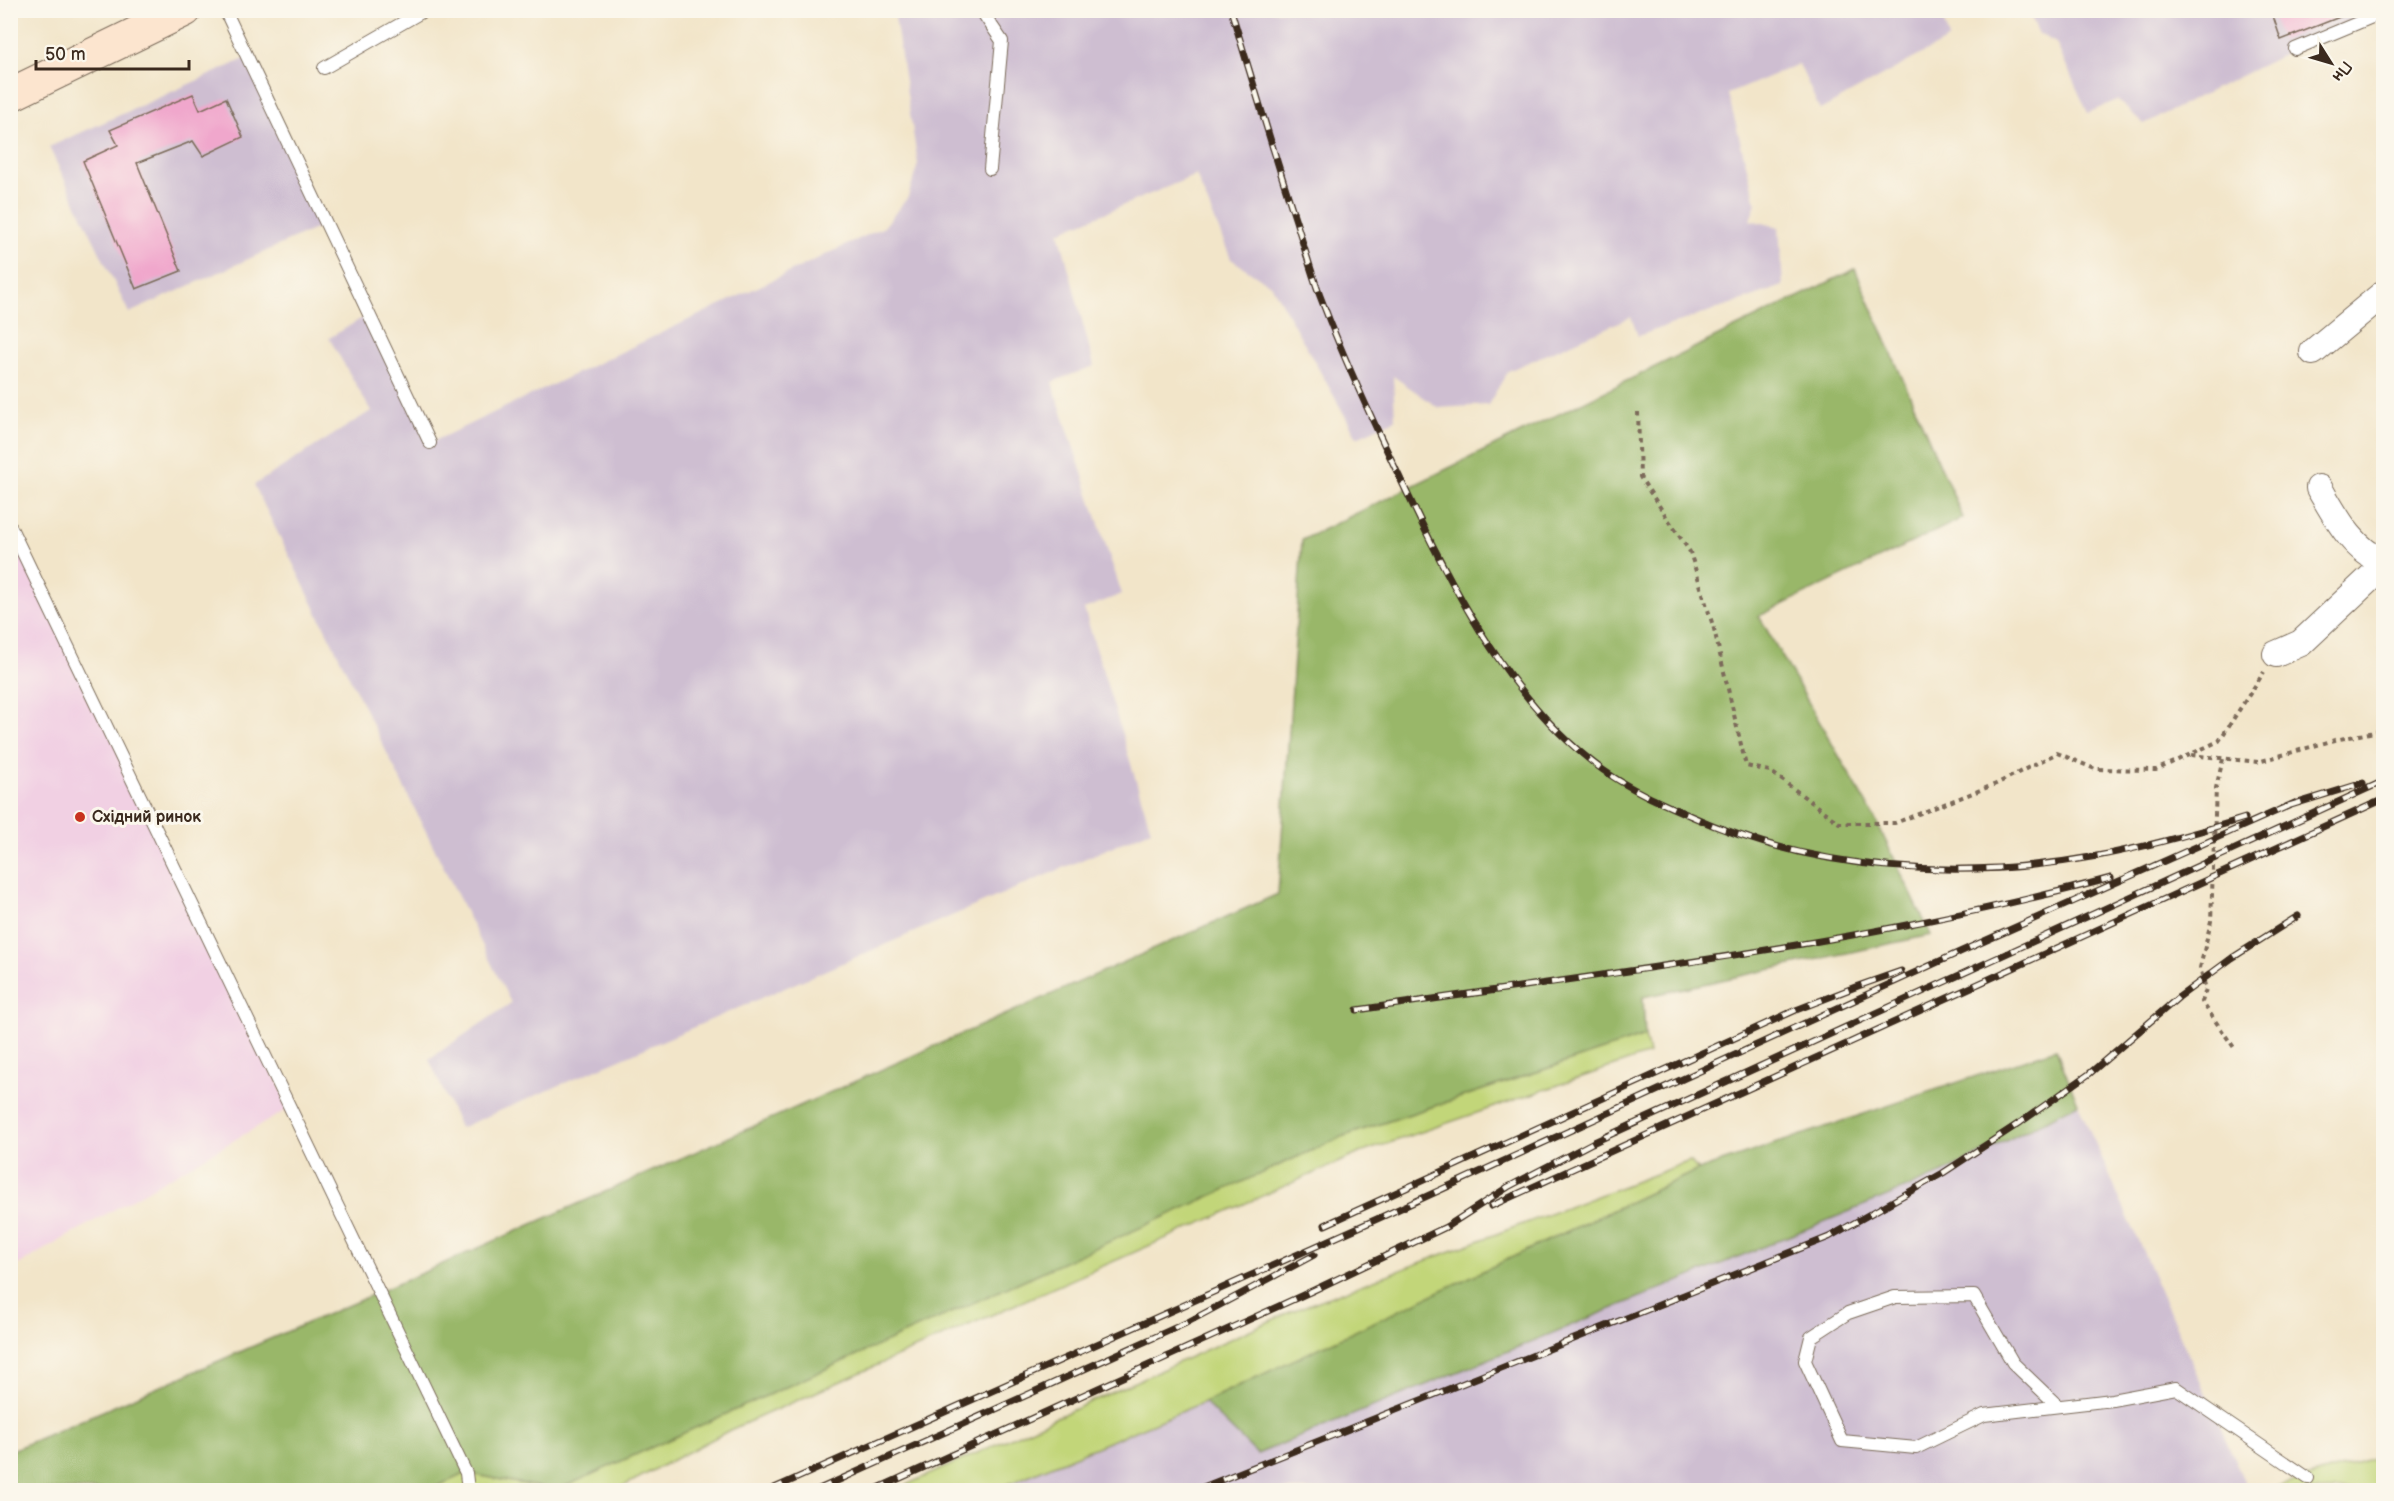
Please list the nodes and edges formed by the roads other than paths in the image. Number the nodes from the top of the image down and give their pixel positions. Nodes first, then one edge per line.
1 (185, 10) edge
2 (225, 10) edge
3 (425, 10) edge
4 (981, 10) edge
5 (2384, 12) edge
6 (2295, 49) dead end
7 (324, 68) dead end
8 (10, 95) edge
9 (990, 169) dead end
10 (2384, 292) edge
11 (2313, 352) dead end
12 (430, 443) dead end
13 (2319, 488) dead end
14 (10, 526) edge
15 (2384, 563) edge
16 (2276, 654) road end
17 (2058, 1406) junction
18 (2308, 1478) dead end
19 (468, 1491) edge

1 - 8 street
2 - 12 lane
3 - 7 lane
4 - 9 lane
5 - 6 lane
10 - 11 street
13 - 15 street
14 - 19 lane
15 - 16 street
17 - 17 lane
17 - 18 lane

